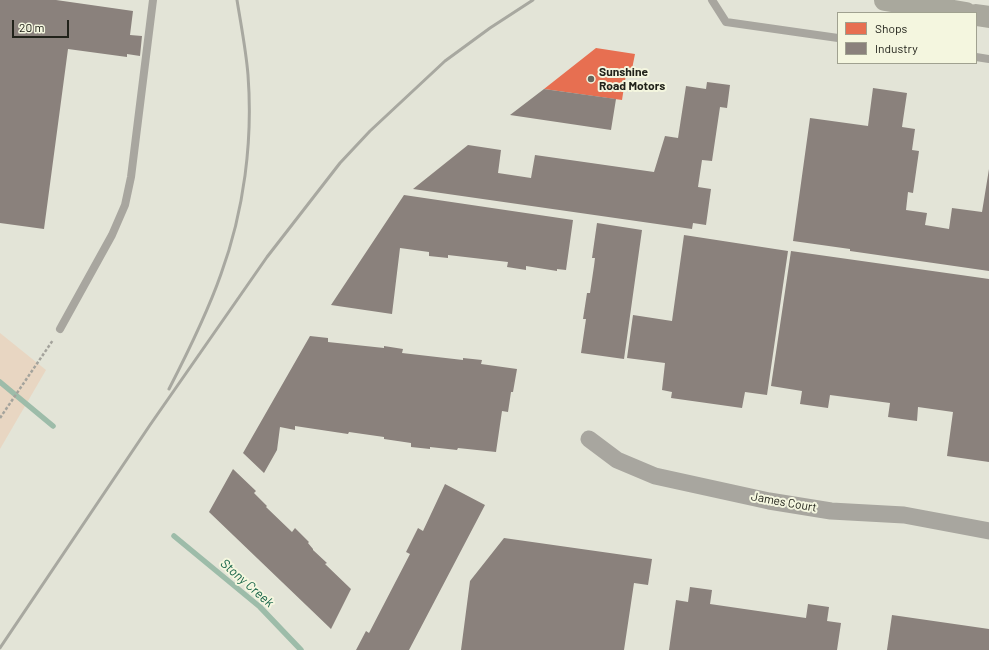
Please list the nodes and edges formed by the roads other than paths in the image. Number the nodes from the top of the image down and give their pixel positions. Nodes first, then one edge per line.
1 (153, 0) edge
2 (712, 0) edge
3 (885, 0) edge
4 (960, 12) edge
5 (977, 15) edge
6 (989, 17) edge
7 (837, 38) edge
8 (977, 57) edge
9 (989, 59) edge
10 (60, 329) road end
11 (589, 439) dead end
12 (989, 531) edge

1 - 10 lane
2 - 7 lane
3 - 4 main road
5 - 6 main road
8 - 9 lane
11 - 12 street, James Court

